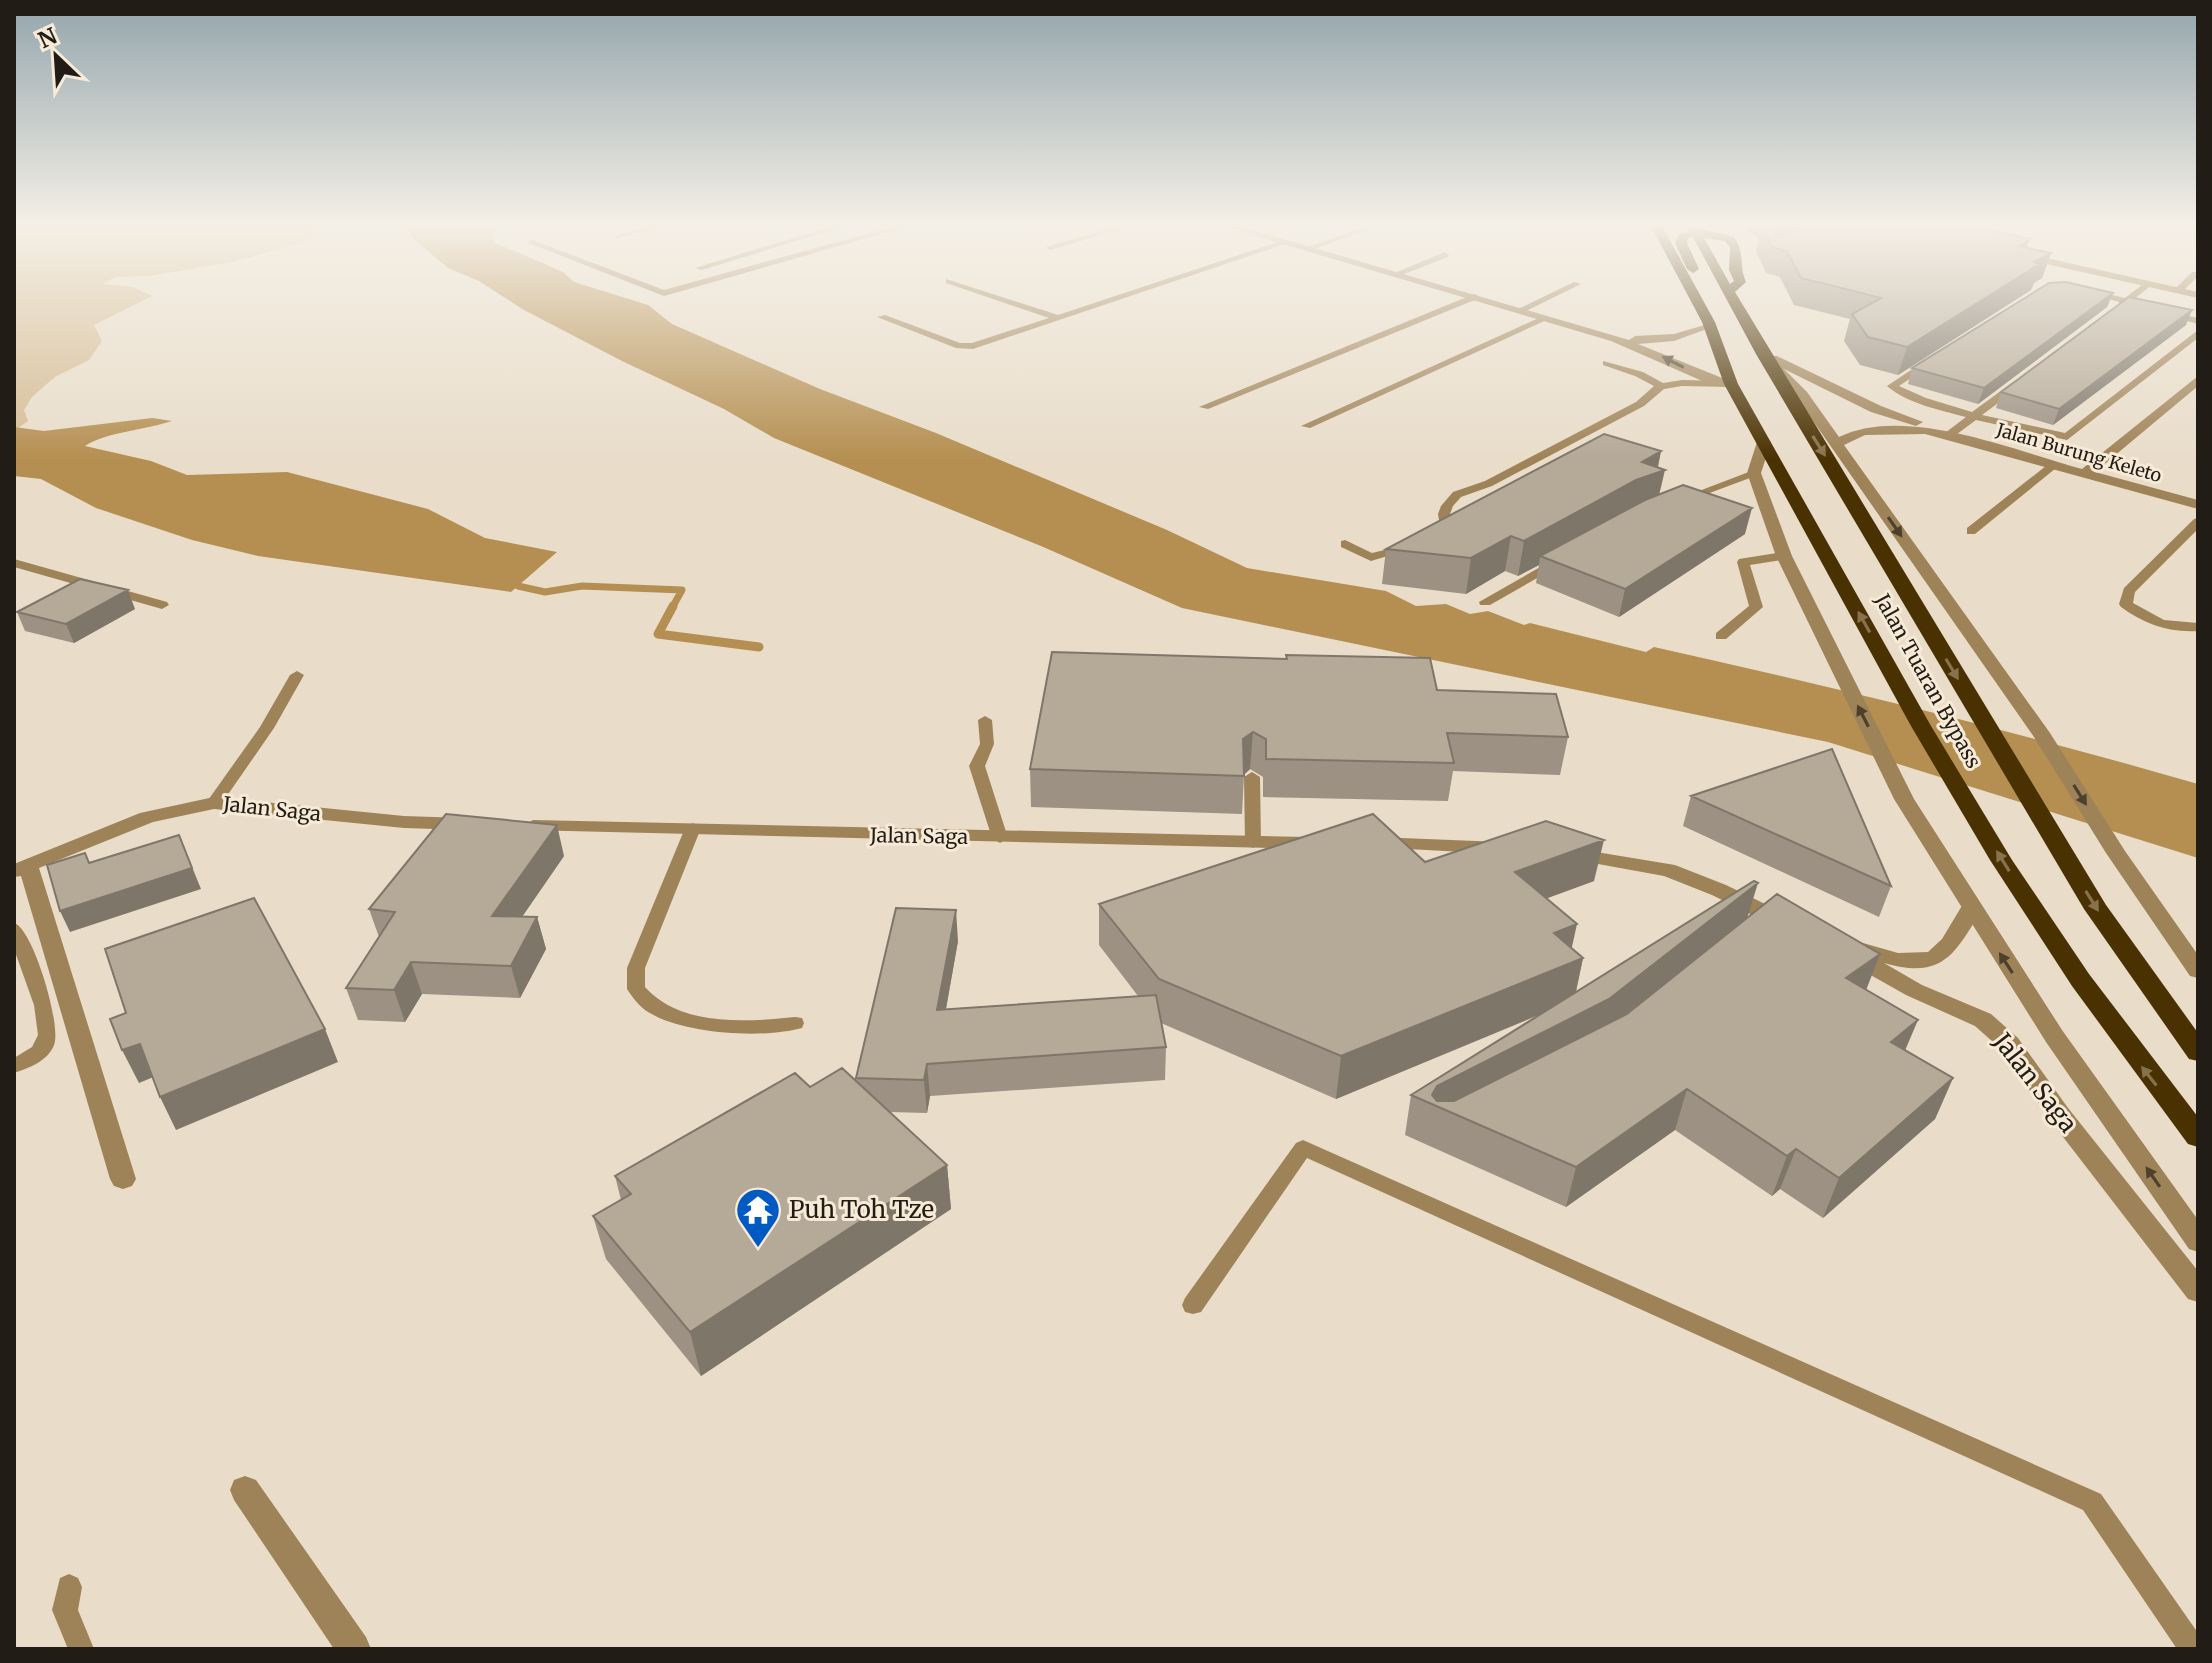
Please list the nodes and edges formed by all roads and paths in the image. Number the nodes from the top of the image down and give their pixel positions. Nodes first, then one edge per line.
1 (1016, 304) edge
2 (1102, 304) edge
3 (1458, 304) edge
4 (1498, 304) edge
5 (1535, 304) edge
6 (1700, 304) edge
7 (1711, 304) edge
8 (1737, 304) edge
9 (2123, 304) edge
10 (2135, 304) edge
11 (1521, 310) junction
12 (2114, 310) edge
13 (882, 317) dead end
14 (1059, 318) junction
15 (1546, 318) junction
16 (2198, 321) edge
17 (1711, 324) junction
18 (2198, 333) edge
19 (1615, 338) junction
20 (1763, 354) junction
21 (1942, 355) edge
22 (1606, 363) dead end
23 (2026, 377) edge
24 (2198, 380) edge
25 (1731, 384) junction
26 (1661, 386) junction
27 (1204, 407) dead end
28 (1976, 415) junction
29 (1306, 426) dead end
30 (1949, 435) junction
31 (1764, 442) junction
32 (1836, 444) junction
33 (2055, 464) junction
34 (1754, 473) junction
35 (2085, 473) junction
36 (1674, 503) edge
37 (2198, 505) edge
38 (2198, 522) edge
39 (1971, 531) dead end
40 (1437, 538) edge
41 (1345, 544) dead end
42 (1414, 547) edge
43 (1784, 556) junction
44 (1566, 557) edge
45 (14, 563) edge
46 (1485, 602) dead end
47 (162, 605) dead end
48 (2198, 627) edge
49 (1721, 636) dead end
50 (297, 675) dead end
51 (985, 720) dead end
52 (1252, 777) dead end
53 (214, 803) junction
54 (490, 825) edge
55 (519, 826) edge
56 (693, 828) junction
57 (1000, 838) junction
58 (1253, 843) junction
59 (1324, 843) edge
60 (1355, 843) edge
61 (1520, 849) edge
62 (1548, 852) edge
63 (21, 868) edge
64 (1971, 909) junction
65 (1796, 926) edge
66 (14, 929) edge
67 (2198, 971) edge
68 (795, 1023) dead end
69 (2198, 1052) edge
70 (14, 1066) edge
71 (2198, 1137) edge
72 (123, 1179) dead end
73 (2198, 1241) edge
74 (2198, 1291) edge
75 (1193, 1305) dead end
76 (245, 1490) dead end
77 (69, 1587) dead end
78 (81, 1649) edge
79 (354, 1649) edge
80 (2193, 1649) edge

1 - 14 lane
2 - 14 lane
3 - 27 lane
4 - 11 street
5 - 11 lane
6 - 17 highway, Jalan Tuaran Bypass
7 - 17 highway
8 - 20 highway, Jalan Tuaran Bypass
9 - 12 lane
10 - 16 lane
11 - 15 street
13 - 14 lane
15 - 19 street
15 - 29 lane
17 - 19 street
17 - 25 highway, Jalan Tuaran Bypass
18 - 28 lane
25 -> 19 street
20 - 30 street, Jalan Burung Keleto
20 - 32 street
20 -> 69 highway, Jalan Tuaran Bypass
21 - 28 lane
22 - 26 lane
23 - 28 lane
24 - 35 street
25 - 26 lane
25 - 31 highway, Jalan Tuaran Bypass
26 - 40 lane
28 - 30 lane
30 - 32 street, Jalan Burung Keleto
30 - 33 street, Jalan Burung Keleto
31 - 34 street
71 -> 31 highway, Jalan Tuaran Bypass
32 -> 67 street
33 - 35 street, Jalan Burung Keleto
33 - 39 lane
34 - 36 lane
34 - 43 street
35 - 37 street, Jalan Burung Keleto
38 - 48 lane
41 - 42 lane
43 - 49 lane
64 -> 43 street
44 - 46 lane
45 - 47 lane
50 - 53 lane
51 - 57 lane
52 - 58 lane
53 - 54 street, Jalan Saga
53 - 63 street, Jalan Saga
55 - 56 street, Jalan Saga
56 - 57 street, Jalan Saga
56 - 68 lane
57 - 58 street, Jalan Saga
58 - 59 street, Jalan Saga
60 - 61 street
62 - 65 street
63 - 72 street
73 -> 64 street
64 - 74 street, Jalan Saga
66 - 70 lane
75 - 80 lane
76 - 79 street
77 - 78 lane

